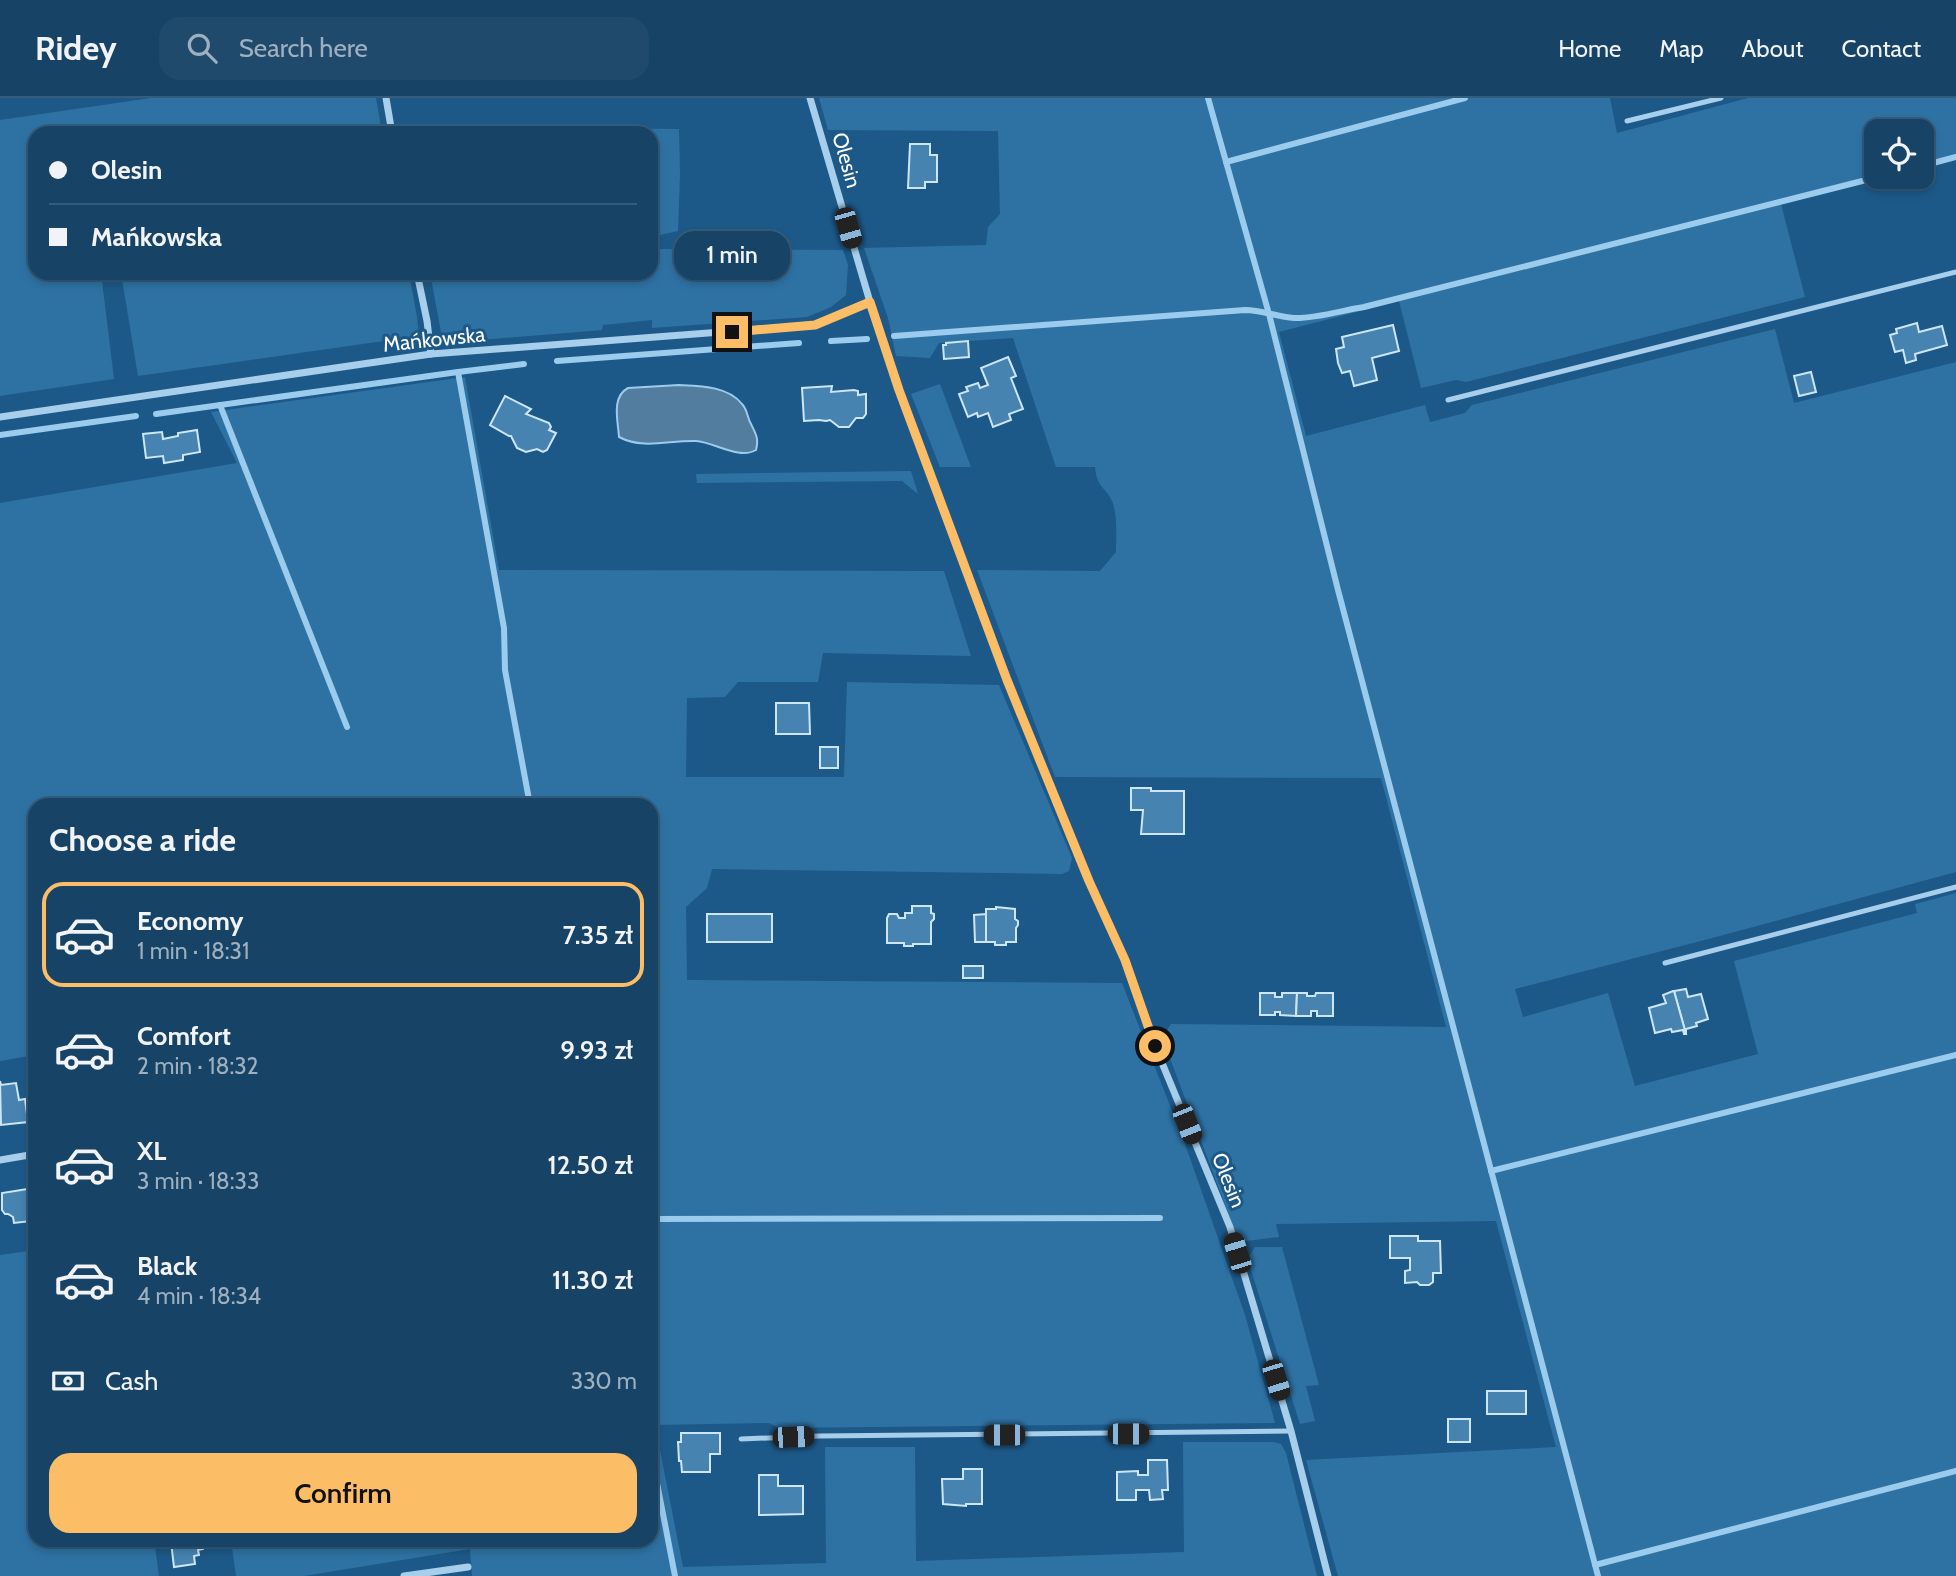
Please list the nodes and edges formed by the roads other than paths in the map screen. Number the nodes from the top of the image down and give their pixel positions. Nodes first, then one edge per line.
1 (386, 98) edge
2 (810, 98) edge
3 (1721, 98) edge
4 (1627, 121) dead end
5 (391, 126) edge
6 (1956, 272) edge
7 (418, 280) edge
8 (870, 302) junction
9 (431, 354) junction
10 (1448, 400) dead end
11 (0, 417) edge
12 (1956, 887) edge
13 (1665, 963) dead end
14 (28, 1155) edge
15 (0, 1160) edge
16 (1292, 1431) junction
17 (741, 1439) dead end
18 (468, 1567) dead end
19 (404, 1576) edge
20 (1328, 1576) edge

1 - 5 street
2 - 8 street, Olesin
3 - 4 lane
6 - 10 lane
7 - 9 street
8 - 9 street, Mańkowska
8 - 16 street, Olesin
9 - 11 street, Mańkowska
12 - 13 lane
14 - 15 street
16 - 17 lane
16 - 20 street, Olesin
18 - 19 street

